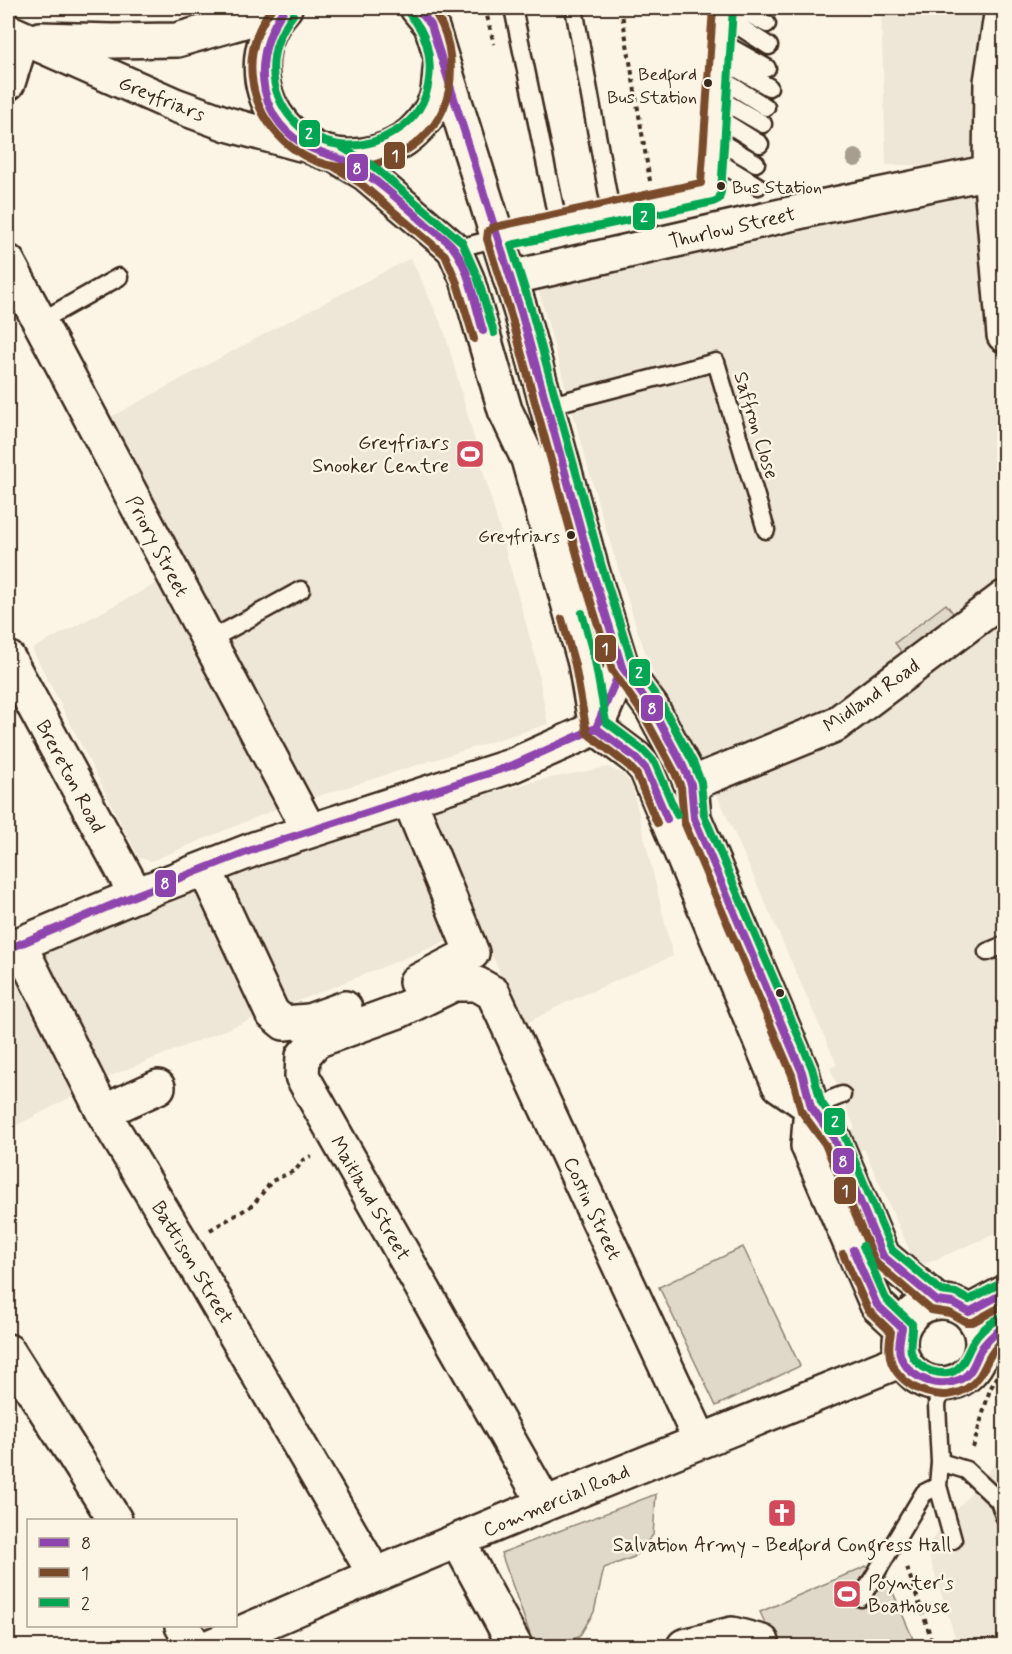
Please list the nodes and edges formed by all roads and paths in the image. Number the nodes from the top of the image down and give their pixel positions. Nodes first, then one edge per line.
1 (513, 8) edge
2 (574, 8) edge
3 (621, 8) edge
4 (738, 8) edge
5 (1002, 8) edge
6 (284, 9) edge
7 (723, 12) edge
8 (426, 13) edge
9 (767, 24) dead end
10 (15, 35) edge
11 (723, 43) junction
12 (769, 46) dead end
13 (722, 60) junction
14 (441, 62) junction
15 (767, 69) dead end
16 (720, 78) junction
17 (8, 83) edge
18 (769, 87) dead end
19 (718, 98) junction
20 (766, 107) dead end
21 (715, 116) junction
22 (763, 124) dead end
23 (713, 138) junction
24 (760, 144) dead end
25 (306, 145) junction
26 (338, 157) junction
27 (712, 158) junction
28 (756, 163) dead end
29 (990, 172) junction
30 (758, 186) dead end
31 (651, 188) dead end
32 (611, 212) junction
33 (558, 223) junction
34 (497, 237) junction
35 (454, 249) junction
36 (8, 262) edge
37 (119, 277) dead end
38 (510, 278) junction
39 (39, 322) junction
40 (1005, 335) edge
41 (547, 406) junction
42 (766, 530) dead end
43 (301, 590) dead end
44 (1005, 598) edge
45 (208, 641) junction
46 (10, 667) edge
47 (622, 667) junction
48 (596, 728) junction
49 (691, 784) junction
50 (409, 799) junction
51 (309, 830) junction
52 (205, 868) junction
53 (136, 895) junction
54 (1005, 945) edge
55 (13, 947) edge
56 (987, 952) dead end
57 (474, 969) junction
58 (158, 1087) dead end
59 (842, 1095) dead end
60 (811, 1107) junction
61 (103, 1112) junction
62 (340, 1143) junction
63 (183, 1245) junction
64 (1005, 1293) edge
65 (937, 1301) junction
66 (969, 1312) junction
67 (902, 1328) junction
68 (997, 1347) edge
69 (8, 1351) edge
70 (902, 1360) junction
71 (942, 1384) junction
72 (700, 1440) junction
73 (970, 1456) dead end
74 (940, 1462) junction
75 (938, 1486) junction
76 (544, 1504) junction
77 (1005, 1516) edge
78 (114, 1519) edge
79 (953, 1540) dead end
80 (458, 1541) junction
81 (375, 1575) junction
82 (861, 1598) dead end
83 (183, 1627) edge
84 (195, 1647) edge
85 (212, 1647) edge
86 (515, 1647) edge
87 (684, 1647) edge
88 (763, 1647) edge

1 - 33 lane
2 - 32 lane
3 - 31 path
4 - 9 lane
5 - 29 street
6 - 10 street, Greyfriars
6 - 25 street
7 - 11 lane
7 - 12 lane
8 - 14 street
10 - 17 street
10 - 25 street, Greyfriars
11 - 13 lane
11 - 15 lane
13 - 16 lane
13 - 18 lane
14 - 26 street
14 - 34 street
16 - 19 lane
16 - 20 lane
19 - 21 lane
19 - 22 lane
21 - 23 lane
21 - 24 lane
23 - 27 lane
23 - 28 lane
25 - 26 street
26 - 35 street
27 - 30 lane
27 - 32 lane
29 - 38 street, Thurlow Street
29 - 40 street
32 - 33 lane
33 - 34 lane
34 - 35 lane
34 - 38 street
35 - 48 street
36 - 39 street, Priory Street
37 - 39 lane
38 - 41 street
39 - 45 street, Priory Street
41 - 42 lane, Saffron Close
41 - 47 street
43 - 45 lane
44 - 49 street, Midland Road
45 - 51 street, Priory Street
46 - 53 street, Brereton Road
47 - 48 street
47 - 49 street
48 - 50 street
48 - 60 street
49 - 60 street
50 - 51 street
50 - 57 street, Costin Street
51 - 52 street
52 - 53 street
52 - 57 street
53 - 55 street
54 - 56 lane
55 - 61 street, Battison Street
57 - 62 street, Maitland Street
57 - 72 street, Costin Street
58 - 61 street
59 - 60 lane
60 - 65 street
60 - 67 street
61 - 63 street, Battison Street
62 - 63 path
62 - 76 street, Maitland Street
63 - 81 street, Battison Street
64 - 66 street
65 - 66 street
65 - 67 street
66 - 68 street
67 - 70 street
68 - 71 street
68 - 73 path
69 - 78 street
70 - 71 street
70 - 72 street, Commercial Road
71 - 74 lane
72 - 76 street, Commercial Road
74 - 75 lane
74 - 77 lane
75 - 79 lane
75 - 82 lane
76 - 80 street, Commercial Road
80 - 81 street, Commercial Road
80 - 86 street
81 - 85 street, Commercial Road
83 - 84 street
87 - 88 street

